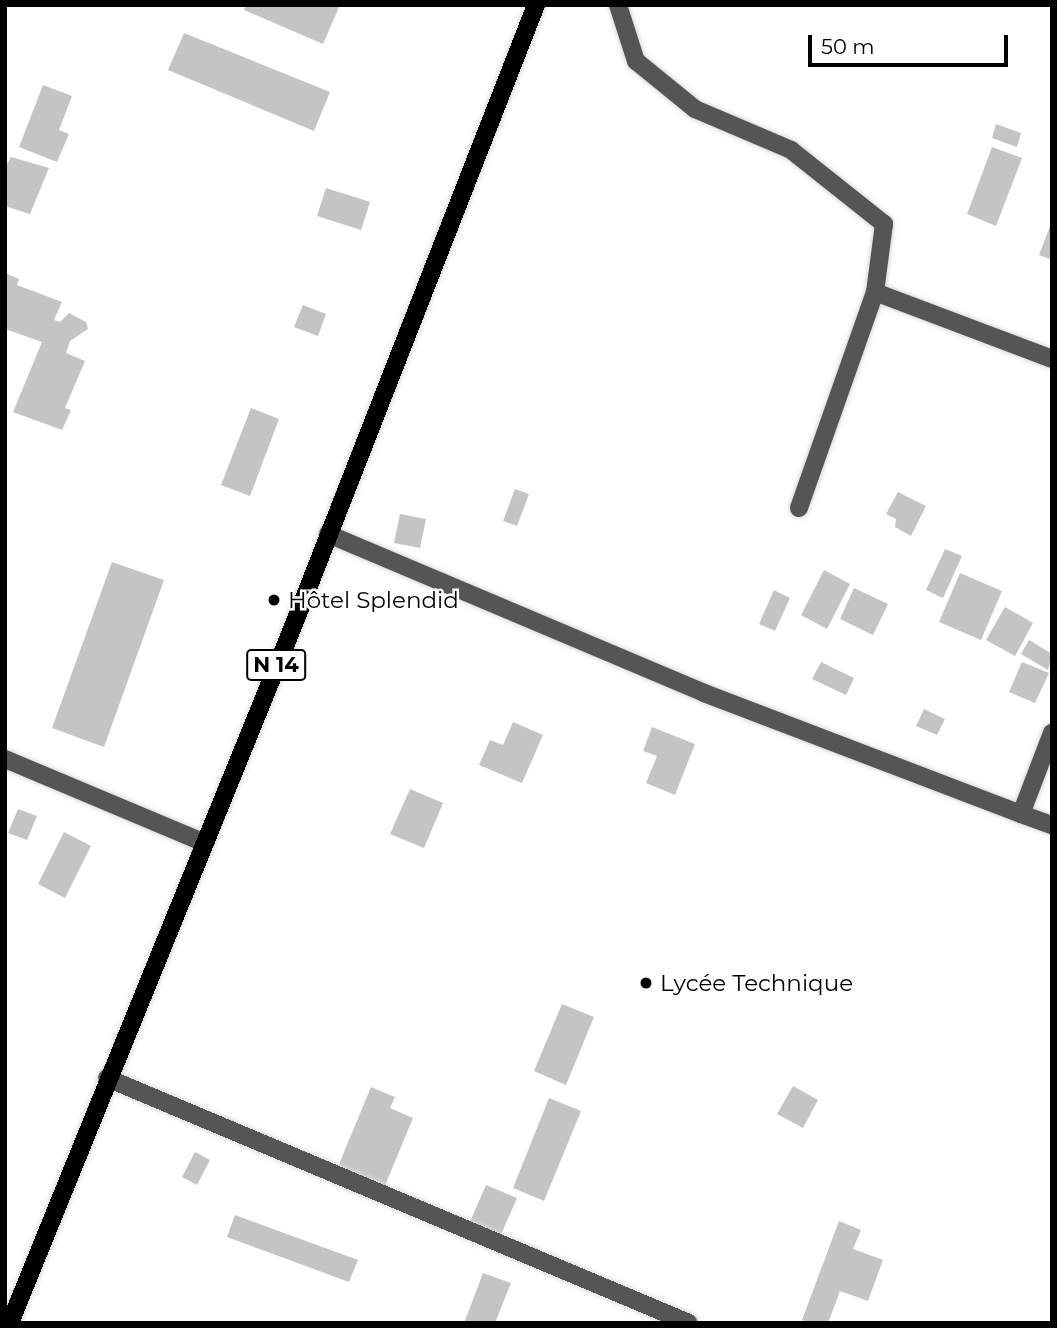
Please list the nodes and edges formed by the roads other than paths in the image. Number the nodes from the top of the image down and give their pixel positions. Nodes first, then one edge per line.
1 (536, 5) edge
2 (618, 5) edge
3 (875, 292) junction
4 (1052, 359) edge
5 (799, 508) dead end
6 (328, 534) junction
7 (1052, 733) edge
8 (5, 759) edge
9 (1021, 814) junction
10 (1052, 825) edge
11 (202, 842) junction
12 (107, 1078) junction
13 (10, 1323) edge
14 (689, 1323) edge

1 - 6 main road, N 14
2 - 3 street
3 - 4 street
3 - 5 street
6 - 9 street
6 - 11 main road, N 14
7 - 9 street
8 - 11 street
9 - 10 street
11 - 12 main road, N 14
12 - 13 main road, N 14
12 - 14 street

